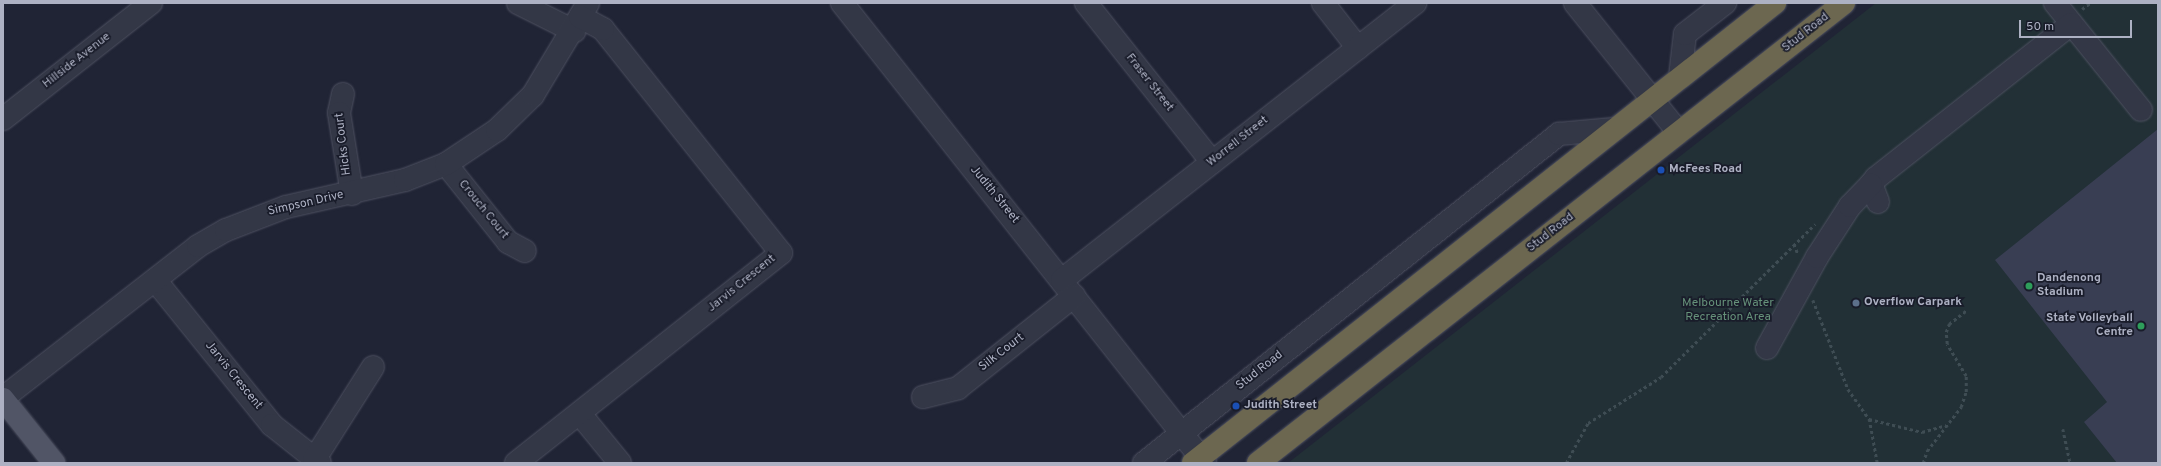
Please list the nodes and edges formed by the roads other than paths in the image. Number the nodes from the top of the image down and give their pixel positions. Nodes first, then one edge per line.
1 (151, 3) edge
2 (518, 3) edge
3 (842, 3) edge
4 (1086, 3) edge
5 (1323, 3) edge
6 (1414, 3) edge
7 (1575, 3) edge
8 (1725, 3) edge
9 (1775, 3) edge
10 (1844, 3) edge
11 (2055, 3) edge
12 (581, 17) edge
13 (2071, 24) junction
14 (1358, 48) junction
15 (1680, 77) junction
16 (343, 94) dead end
17 (1652, 100) junction
18 (2141, 110) dead end
19 (3, 119) edge
20 (1614, 130) junction
21 (1679, 133) junction
22 (1212, 162) junction
23 (446, 164) junction
24 (352, 194) junction
25 (1440, 229) junction
26 (1479, 237) junction
27 (525, 251) dead end
28 (155, 280) junction
29 (1068, 288) junction
30 (1767, 348) dead end
31 (373, 367) dead end
32 (923, 397) dead end
33 (3, 398) edge
34 (580, 414) junction
35 (1181, 433) junction
36 (317, 461) edge
37 (1200, 461) edge
38 (54, 463) edge
39 (516, 463) edge
40 (620, 463) edge
41 (1144, 463) edge
42 (1258, 463) edge

1 - 19 street, Hillside Avenue
2 - 12 street
3 - 29 street, Judith Street
4 - 22 street, Fraser Street
5 - 14 street
6 - 14 street, Worrell Street
7 - 17 street
8 - 15 street
9 - 15 highway
10 - 21 highway, Stud Road
11 - 13 street
12 - 23 street, Simpson Drive
12 - 34 street, Jarvis Crescent
13 - 18 street
13 - 30 street
14 - 22 street, Worrell Street
15 - 17 highway
16 - 24 street, Hicks Court
17 - 20 highway
17 - 21 street
20 - 25 street, Stud Road
20 - 26 highway
21 - 42 highway, Stud Road
22 - 29 street, Worrell Street
23 - 24 street, Simpson Drive
23 - 27 street, Crouch Court
24 - 28 street, Simpson Drive
25 - 26 street
25 - 35 street, Stud Road
26 - 37 highway
28 - 33 street, Simpson Drive
28 - 36 street, Jarvis Crescent
29 - 32 street, Silk Court
29 - 35 street, Judith Street
31 - 36 street
33 - 38 main road
34 - 39 street, Jarvis Crescent
34 - 40 street
35 - 37 street, Judith Street
35 - 41 street, Stud Road

